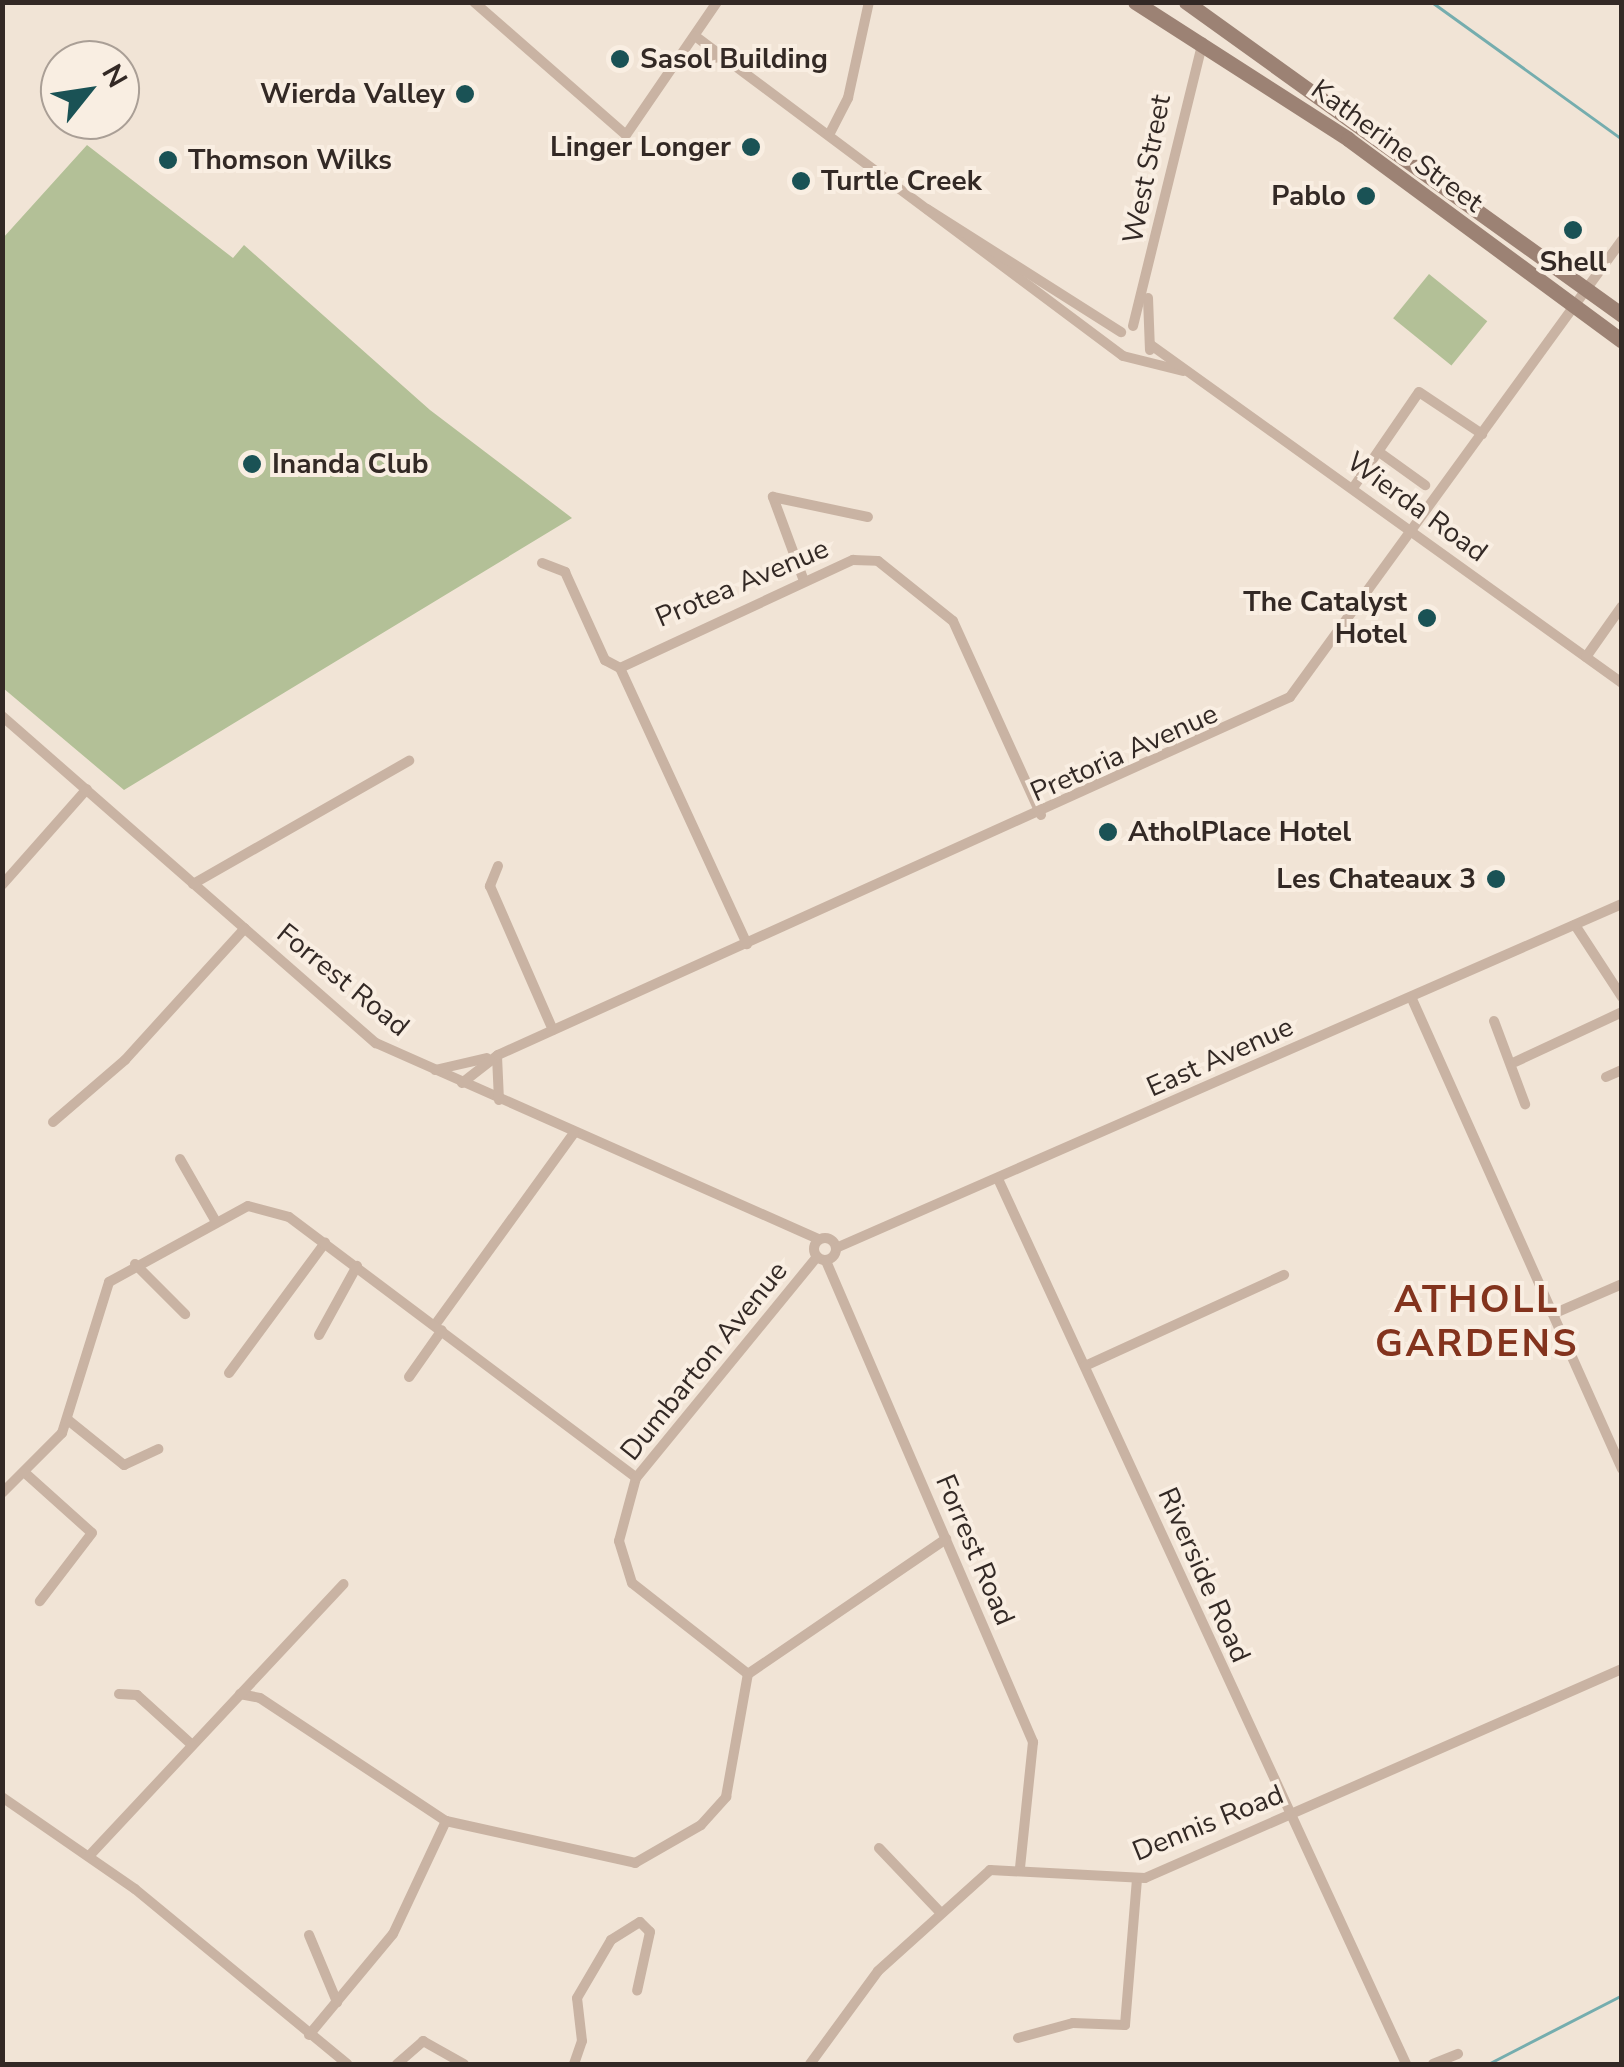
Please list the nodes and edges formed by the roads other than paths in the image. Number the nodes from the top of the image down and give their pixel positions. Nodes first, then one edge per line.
1 (474, 2) edge
2 (717, 2) edge
3 (869, 2) edge
4 (1135, 2) edge
5 (1192, 4) edge
6 (1213, 9) edge
7 (1188, 30) junction
8 (695, 36) junction
9 (1204, 40) junction
10 (1196, 56) junction
11 (722, 58) junction
12 (675, 64) junction
13 (830, 136) junction
14 (1622, 240) edge
15 (1018, 272) junction
16 (1585, 288) junction
17 (1148, 292) junction
18 (1573, 306) junction
19 (1622, 316) edge
20 (1133, 326) junction
21 (1622, 326) edge
22 (1121, 332) junction
23 (1150, 340) junction
24 (1622, 340) edge
25 (1117, 345) junction
26 (1143, 358) junction
27 (1183, 371) junction
28 (1482, 434) junction
29 (1379, 452) junction
30 (1425, 485) dead end
31 (1353, 488) junction
32 (868, 516) dead end
33 (1411, 530) junction
34 (542, 562) dead end
35 (804, 581) junction
36 (1622, 606) edge
37 (1586, 658) junction
38 (620, 668) junction
39 (1622, 684) edge
40 (2, 716) edge
41 (409, 761) dead end
42 (87, 789) junction
43 (1041, 814) junction
44 (498, 866) dead end
45 (193, 884) junction
46 (2, 885) edge
47 (1622, 904) edge
48 (1575, 925) junction
49 (245, 928) junction
50 (747, 944) junction
51 (1622, 997) edge
52 (1412, 998) junction
53 (1622, 1012) edge
54 (1494, 1020) dead end
55 (553, 1030) junction
56 (498, 1055) junction
57 (1514, 1062) junction
58 (434, 1070) junction
59 (1622, 1070) edge
60 (1606, 1076) dead end
61 (462, 1083) junction
62 (498, 1100) junction
63 (1525, 1104) dead end
64 (53, 1122) dead end
65 (574, 1133) junction
66 (180, 1160) dead end
67 (999, 1181) junction
68 (215, 1220) junction
69 (820, 1240) junction
70 (324, 1243) junction
71 (836, 1248) junction
72 (821, 1258) junction
73 (136, 1264) junction
74 (356, 1266) junction
75 (1284, 1275) dead end
76 (1622, 1284) edge
77 (185, 1314) dead end
78 (1553, 1314) junction
79 (439, 1327) junction
80 (319, 1335) dead end
81 (1085, 1366) junction
82 (230, 1373) dead end
83 (408, 1377) dead end
84 (68, 1420) junction
85 (159, 1449) dead end
86 (1622, 1470) edge
87 (24, 1472) junction
88 (636, 1478) junction
89 (2, 1493) edge
90 (946, 1539) junction
91 (344, 1584) dead end
92 (40, 1601) dead end
93 (1622, 1669) edge
94 (748, 1674) junction
95 (119, 1694) dead end
96 (240, 1694) junction
97 (192, 1744) junction
98 (2, 1797) edge
99 (1288, 1815) junction
100 (446, 1821) junction
101 (879, 1848) dead end
102 (90, 1856) junction
103 (1020, 1868) junction
104 (1137, 1879) junction
105 (940, 1912) junction
106 (309, 1935) dead end
107 (637, 1991) dead end
108 (338, 2002) junction
109 (309, 2035) junction
110 (1018, 2038) dead end
111 (1458, 2054) dead end
112 (347, 2064) edge
113 (398, 2064) edge
114 (464, 2064) edge
115 (574, 2064) edge
116 (810, 2064) edge
117 (1406, 2064) edge
118 (1434, 2064) edge

1 - 12 street
2 - 8 street
3 - 13 street
4 - 7 main road, Katherine Street
5 - 6 main road, Katherine Street
5 - 7 main road
6 - 9 main road, West Street
6 - 16 main road, Katherine Street
6 - 18 main road
7 - 9 main road, Katherine Street
7 - 10 street, West Street
8 - 11 street
8 - 12 street
9 - 10 street, West Street
9 - 18 main road, Katherine Street
10 - 17 street, West Street
11 - 12 street
11 - 13 street
13 - 15 street
14 - 16 street, Pretoria Avenue
15 - 22 street
15 - 25 street
16 - 18 street, Pretoria Avenue
16 - 19 main road, Katherine Street
16 - 21 main road
17 - 20 street, West Street
17 - 23 street, West Street
18 - 24 main road, Katherine Street
18 - 28 street, Pretoria Avenue
20 - 22 street
20 - 23 street
22 - 25 street
23 - 26 street
23 - 27 street, Wierda Road
25 - 26 street
26 - 27 street, Wierda Road
27 - 31 street, Wierda Road
28 - 29 street
28 - 33 street, Pretoria Avenue
29 - 30 street
29 - 31 street
31 - 33 street, Wierda Road
32 - 35 street
33 - 37 street, Wierda Road
33 - 43 street, Pretoria Avenue
34 - 38 street
35 - 38 street, Protea Avenue
35 - 43 street, Protea Avenue
36 - 37 street
37 - 39 street, Wierda Road
38 - 50 street
40 - 42 street, Forrest Road
41 - 45 street
42 - 45 street, Forrest Road
42 - 46 street
43 - 50 street, Pretoria Avenue
44 - 55 street
45 - 49 street, Forrest Road
47 - 48 street, East Avenue
48 - 51 street
48 - 52 street, East Avenue
49 - 58 street, Forrest Road
49 - 64 street
50 - 55 street, Pretoria Avenue
52 - 67 street, East Avenue
52 - 78 street
53 - 57 street
54 - 57 street
55 - 56 street, Pretoria Avenue
56 - 58 street
56 - 61 street, Pretoria Avenue
56 - 62 street
57 - 63 street
58 - 61 street, Forrest Road
59 - 60 street
61 - 62 street, Forrest Road
62 - 65 street, Forrest Road
65 - 69 street, Forrest Road
65 - 79 street
66 - 68 street
67 - 71 street, East Avenue
67 - 81 street, Riverside Road
68 - 70 street
68 - 73 street
69 - 71 street, Forrest Road
69 - 72 street
70 - 74 street
70 - 82 street
71 - 72 street, Dumbarton Avenue
72 - 88 street, Dumbarton Avenue
72 - 90 street, Forrest Road
73 - 77 street
73 - 84 street
74 - 79 street
74 - 80 street
75 - 81 street
76 - 78 street
78 - 86 street
79 - 83 street
79 - 88 street
81 - 99 street, Riverside Road
84 - 85 street
84 - 87 street
87 - 89 street
87 - 92 street
88 - 94 street, Dumbarton Avenue
90 - 94 street
90 - 103 street, Forrest Road
91 - 96 street
93 - 99 street, Dennis Road
94 - 100 street
95 - 97 street
96 - 97 street
96 - 100 street
97 - 102 street
98 - 102 street
99 - 104 street, Dennis Road
99 - 117 street, Riverside Road
100 - 108 street
101 - 105 street
102 - 109 street
103 - 104 street, Dennis Road
103 - 105 street, Dennis Road
104 - 110 street
105 - 116 street, Dennis Road
106 - 108 street
107 - 115 street
108 - 109 street
109 - 112 street
111 - 118 street
113 - 114 street

